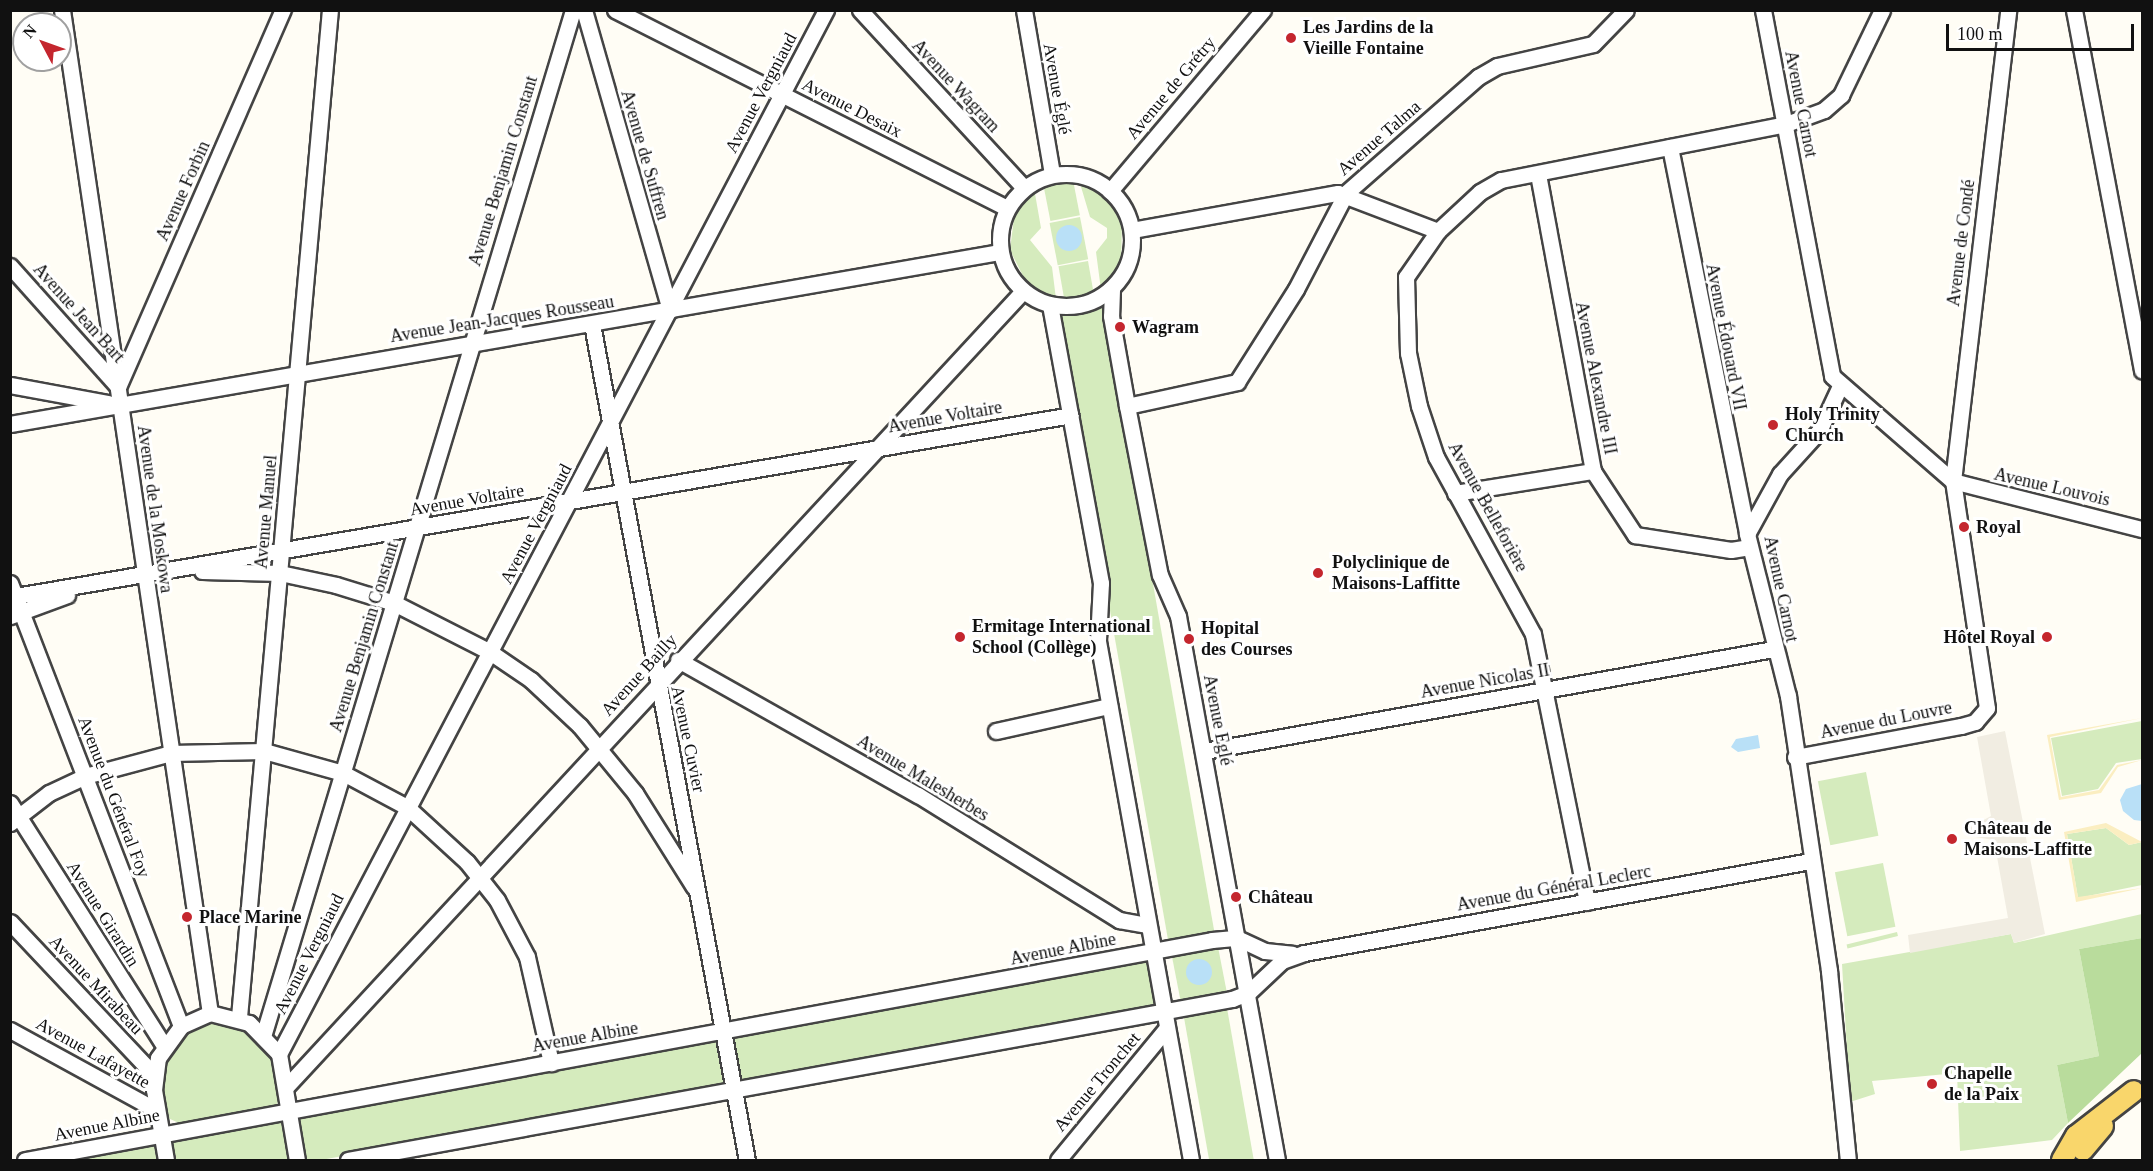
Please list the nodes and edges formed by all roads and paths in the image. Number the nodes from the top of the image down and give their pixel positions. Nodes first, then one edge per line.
1 (62, 10) edge
2 (283, 10) edge
3 (330, 10) edge
4 (573, 10) edge
5 (584, 10) edge
6 (615, 10) edge
7 (826, 10) edge
8 (860, 10) edge
9 (1024, 10) edge
10 (1263, 10) edge
11 (1626, 10) edge
12 (1763, 10) edge
13 (1882, 10) edge
14 (2008, 10) edge
15 (2074, 10) edge
16 (782, 95) junction
17 (1785, 124) junction
18 (1670, 147) junction
19 (1053, 174) junction
20 (1538, 174) junction
21 (1024, 188) junction
22 (1110, 190) junction
23 (1346, 193) junction
24 (1006, 208) junction
25 (1132, 230) junction
26 (1438, 231) junction
27 (1000, 252) junction
28 (10, 266) edge
29 (1113, 290) junction
30 (1023, 291) junction
31 (1050, 305) junction
32 (670, 310) junction
33 (592, 324) junction
34 (472, 343) junction
35 (2142, 371) edge
36 (297, 373) junction
37 (10, 385) edge
38 (1840, 386) junction
39 (118, 387) junction
40 (120, 406) junction
41 (1128, 406) junction
42 (1071, 415) junction
43 (611, 421) junction
44 (10, 424) edge
45 (879, 448) junction
46 (1593, 471) junction
47 (1953, 481) junction
48 (625, 493) junction
49 (1455, 493) junction
50 (569, 502) junction
51 (416, 529) junction
52 (2142, 529) edge
53 (1748, 541) junction
54 (283, 549) junction
55 (280, 573) junction
56 (145, 574) junction
57 (12, 592) edge
58 (394, 603) junction
59 (16, 613) edge
60 (1773, 649) junction
61 (490, 652) junction
62 (678, 660) junction
63 (657, 685) junction
64 (1545, 690) junction
65 (1109, 706) junction
66 (1983, 716) joint
67 (996, 731) dead end
68 (599, 748) junction
69 (264, 751) junction
70 (1204, 751) junction
71 (171, 753) junction
72 (1795, 757) junction
73 (343, 773) junction
74 (85, 776) junction
75 (407, 807) junction
76 (13, 814) edge
77 (1810, 861) junction
78 (481, 878) junction
79 (700, 897) junction
80 (1587, 902) junction
81 (10, 922) edge
82 (1148, 925) junction
83 (1237, 938) junction
84 (1153, 952) junction
85 (1304, 953) junction
86 (1248, 993) junction
87 (1164, 1011) junction
88 (210, 1013) junction
89 (239, 1017) junction
90 (181, 1026) junction
91 (1166, 1029) junction
92 (10, 1030) edge
93 (724, 1032) junction
94 (264, 1033) junction
95 (164, 1046) junction
96 (279, 1054) junction
97 (551, 1063) junction
98 (153, 1074) junction
99 (286, 1087) junction
100 (2138, 1087) edge
101 (735, 1089) junction
102 (156, 1110) junction
103 (289, 1111) junction
104 (161, 1134) junction
105 (2085, 1155) edge
106 (2063, 1157) edge
107 (25, 1161) edge
108 (166, 1161) edge
109 (297, 1161) edge
110 (348, 1161) edge
111 (747, 1161) edge
112 (1058, 1161) edge
113 (1191, 1161) edge
114 (1277, 1161) edge
115 (1848, 1161) edge

1 - 39 street, Avenue de la Moskowa
2 - 39 street, Avenue Forbin
3 - 36 street, Avenue Manuel
4 - 34 street, Avenue Benjamin Constant
5 - 32 street, Avenue de Suffren
6 - 16 street, Avenue Desaix
7 - 16 street, Avenue Vergniaud
8 - 21 street, Avenue Wagram
9 - 19 street, Avenue Églé
10 - 22 street, Avenue de Grétry
11 - 23 street, Avenue Talma
12 - 17 street, Avenue Carnot
13 - 17 street, Avenue Belleforière
14 - 47 street, Avenue de Condé
15 - 35 street
16 - 24 street, Avenue Desaix
16 - 32 street, Avenue Vergniaud
17 - 18 street, Avenue Belleforière
17 - 38 street, Avenue Carnot
18 - 20 street, Avenue Belleforière
18 - 53 street, Avenue Édouard VII
19 - 21 street
19 - 22 street
20 - 26 street, Avenue Belleforière
20 - 46 street, Avenue Alexandre III
21 - 24 street
22 - 25 street
23 - 25 street
23 - 26 street
23 - 41 street, Avenue Talma
24 - 27 street
25 - 29 street
26 - 49 street, Avenue Belleforière
27 - 30 street
27 - 32 street, Avenue Jean-Jacques Rousseau
28 - 39 street, Avenue Jean Bart
29 - 31 street
29 - 41 street, Avenue Eglé
30 - 31 street
30 - 45 street, Avenue Bailly
31 - 42 street
32 - 33 street, Avenue Jean-Jacques Rousseau
32 - 43 street, Avenue Vergniaud
33 - 34 street, Avenue Jean-Jacques Rousseau
33 - 43 street, Avenue Cuvier
34 - 36 street, Avenue Jean-Jacques Rousseau
34 - 51 street, Avenue Benjamin Constant
36 - 40 street, Avenue Jean-Jacques Rousseau
36 - 54 street, Avenue Manuel
37 - 40 street
38 - 47 street
38 - 53 street, Avenue Carnot
39 - 40 street, Avenue de la Moskowa
40 - 44 street, Avenue Jean-Jacques Rousseau
40 - 56 street, Avenue de la Moskowa
41 - 70 street, Avenue Eglé
42 - 45 street, Avenue Voltaire
42 - 65 street
43 - 48 street, Avenue Cuvier
43 - 50 street, Avenue Vergniaud
45 - 48 street, Avenue Voltaire
45 - 62 street, Avenue Bailly
46 - 49 street
46 - 53 street, Avenue Alexandre III
47 - 52 street, Avenue Louvois
47 - 66 street, Avenue de Condé
48 - 50 street, Avenue Voltaire
48 - 63 street, Avenue Cuvier
49 - 64 street, Avenue Belleforière
50 - 51 street, Avenue Voltaire
50 - 61 street, Avenue Vergniaud
51 - 54 street, Avenue Voltaire
51 - 58 street, Avenue Benjamin Constant
53 - 60 street, Avenue Carnot
54 - 55 street, Avenue Manuel
54 - 56 street, Avenue Voltaire
55 - 56 street
55 - 58 street
55 - 69 street, Avenue Manuel
56 - 57 street, Avenue Voltaire
56 - 59 street
56 - 71 street, Avenue de la Moskowa
57 - 59 street, Avenue du Général Foy
58 - 61 street
58 - 73 street, Avenue Benjamin Constant
59 - 74 street, Avenue du Général Foy
60 - 64 street, Avenue Nicolas II
60 - 72 street, Avenue Carnot
61 - 68 street
61 - 75 street, Avenue Vergniaud
62 - 63 street, Avenue Bailly
62 - 82 street, Avenue Malesherbes
63 - 68 street, Avenue Bailly
63 - 79 street, Avenue Cuvier
64 - 70 street, Avenue Nicolas II
64 - 80 street, Avenue Belleforière
65 - 67 street
65 - 82 street
66 - 72 street, Avenue du Louvre
68 - 78 street, Avenue Bailly
68 - 79 street
69 - 71 street
69 - 73 street
69 - 89 street, Avenue Manuel
70 - 83 street, Avenue Eglé
71 - 74 street
71 - 88 street, Avenue de la Moskowa
72 - 77 street, Avenue Carnot
73 - 75 street
73 - 94 street, Avenue Benjamin Constant
74 - 76 street
74 - 90 street, Avenue du Général Foy
75 - 78 street
75 - 96 street, Avenue Vergniaud
76 - 95 street, Avenue Girardin
77 - 80 street, Avenue du Général Leclerc
77 - 115 street, Avenue Carnot
78 - 97 street
78 - 99 street, Avenue Bailly
79 - 93 street, Avenue Cuvier
80 - 85 street, Avenue du Général Leclerc
81 - 98 street, Avenue Mirabeau
82 - 84 street
83 - 84 street
83 - 85 street, Avenue du Général Leclerc
83 - 86 street, Avenue Eglé
84 - 87 street
84 - 93 street, Avenue Albine
85 - 86 street, Avenue du Général Leclerc
86 - 87 street
86 - 114 street, Avenue Eglé
87 - 91 street
87 - 101 street
88 - 89 street
88 - 90 street
89 - 94 street
90 - 95 street
91 - 112 street, Avenue Tronchet
91 - 113 street
92 - 102 street, Avenue Lafayette
93 - 97 street, Avenue Albine
93 - 101 street, Avenue Cuvier
94 - 96 street
95 - 98 street
96 - 99 street
97 - 103 street, Avenue Albine
98 - 102 street
99 - 103 street
100 - 105 main road
100 - 106 main road
101 - 110 street
101 - 111 street, Avenue Cuvier
102 - 104 street
103 - 104 street, Avenue Albine
103 - 109 street
104 - 107 street, Avenue Albine
104 - 108 street
105 - 106 main road

